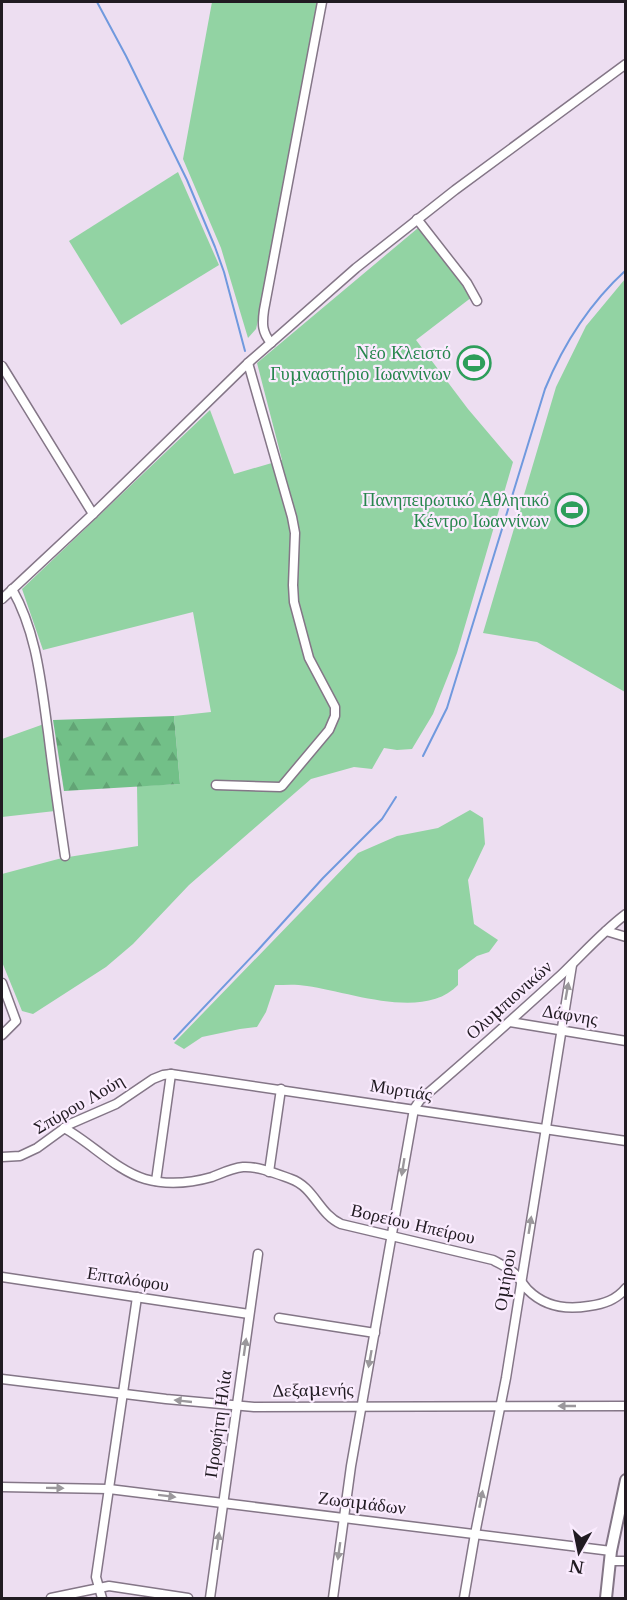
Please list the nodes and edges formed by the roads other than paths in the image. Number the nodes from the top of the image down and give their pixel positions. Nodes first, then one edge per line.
1 (322, 2) edge
2 (626, 64) edge
3 (417, 219) junction
4 (477, 301) dead end
5 (271, 343) junction
6 (248, 363) junction
7 (2, 366) edge
8 (93, 514) junction
9 (12, 589) junction
10 (2, 599) edge
11 (216, 785) dead end
12 (65, 856) dead end
13 (626, 914) edge
14 (606, 930) junction
15 (626, 936) edge
16 (572, 965) junction
17 (2, 983) edge
18 (510, 1022) junction
19 (560, 1030) junction
20 (2, 1035) edge
21 (626, 1041) edge
22 (171, 1074) junction
23 (281, 1089) junction
24 (414, 1109) junction
25 (64, 1128) junction
26 (546, 1129) junction
27 (626, 1142) edge
28 (2, 1157) edge
29 (269, 1172) junction
30 (156, 1181) junction
31 (392, 1236) junction
32 (258, 1254) dead end
33 (2, 1277) edge
34 (522, 1283) junction
35 (626, 1288) edge
36 (137, 1297) junction
37 (249, 1314) junction
38 (279, 1318) dead end
39 (375, 1333) junction
40 (2, 1379) edge
41 (123, 1394) junction
42 (237, 1406) junction
43 (362, 1406) junction
44 (626, 1406) edge
45 (500, 1407) junction
46 (626, 1480) edge
47 (2, 1487) edge
48 (109, 1489) junction
49 (223, 1503) junction
50 (344, 1518) junction
51 (475, 1534) junction
52 (610, 1556) junction
53 (626, 1561) edge
54 (98, 1588) junction
55 (51, 1599) edge
56 (102, 1599) edge
57 (188, 1599) edge
58 (210, 1599) edge
59 (333, 1599) edge
60 (464, 1599) edge
61 (606, 1599) edge

1 - 5 street
2 - 3 street
3 - 4 street
3 - 5 street
5 - 6 street
6 - 8 street
6 - 11 street
7 - 8 street
8 - 9 street
9 - 10 street
9 - 12 street
13 - 14 street, Ολυμπιονικών
14 - 15 street
14 - 16 street, Ολυμπιονικών
16 - 18 street, Ολυμπιονικών
19 -> 16 street, Ομήρου
17 - 20 street
18 - 19 street, Δάφνης
18 - 24 street, Ολυμπιονικών
19 - 21 street, Δάφνης
19 - 26 street, Ομήρου
22 - 23 street, Μυρτιάς
22 - 25 street, Σπύρου Λούη
22 - 30 street
23 - 24 street, Μυρτιάς
23 - 29 street
24 - 26 street, Μυρτιάς
24 -> 31 street
25 - 28 street, Σπύρου Λούη
25 - 30 street, Βορείου Ηπείρου
26 - 27 street, Μυρτιάς
34 -> 26 street, Ομήρου
29 - 30 street, Βορείου Ηπείρου
29 - 31 street, Βορείου Ηπείρου
31 - 34 street, Βορείου Ηπείρου
31 - 39 street
32 - 37 street, Προφήτη Ηλία
33 - 36 street, Επταλόφου
34 - 35 street, Βορείου Ηπείρου
34 - 45 street, Ομήρου
36 - 37 street, Επταλόφου
36 - 41 street
42 -> 37 street, Προφήτη Ηλία
38 - 39 street
39 -> 43 street
40 - 41 street, Δεξαμενής
42 -> 41 street, Δεξαμενής
41 - 48 street
42 - 43 street, Δεξαμενής
42 - 49 street, Προφήτη Ηλία
43 - 45 street, Δεξαμενής
43 - 50 street
44 -> 45 street, Δεξαμενής
51 -> 45 street, Ομήρου
46 - 52 main road
47 -> 48 street, Ζωσιμάδων
48 -> 49 street, Ζωσιμάδων
48 - 54 street
49 - 50 street, Ζωσιμάδων
58 -> 49 street, Προφήτη Ηλία
50 - 51 street, Ζωσιμάδων
50 -> 59 street
51 - 52 street, Ζωσιμάδων
51 - 60 street, Ομήρου
52 - 53 street, Ζωσιμάδων
52 - 61 main road
54 - 55 street
54 - 56 street
54 - 57 street

